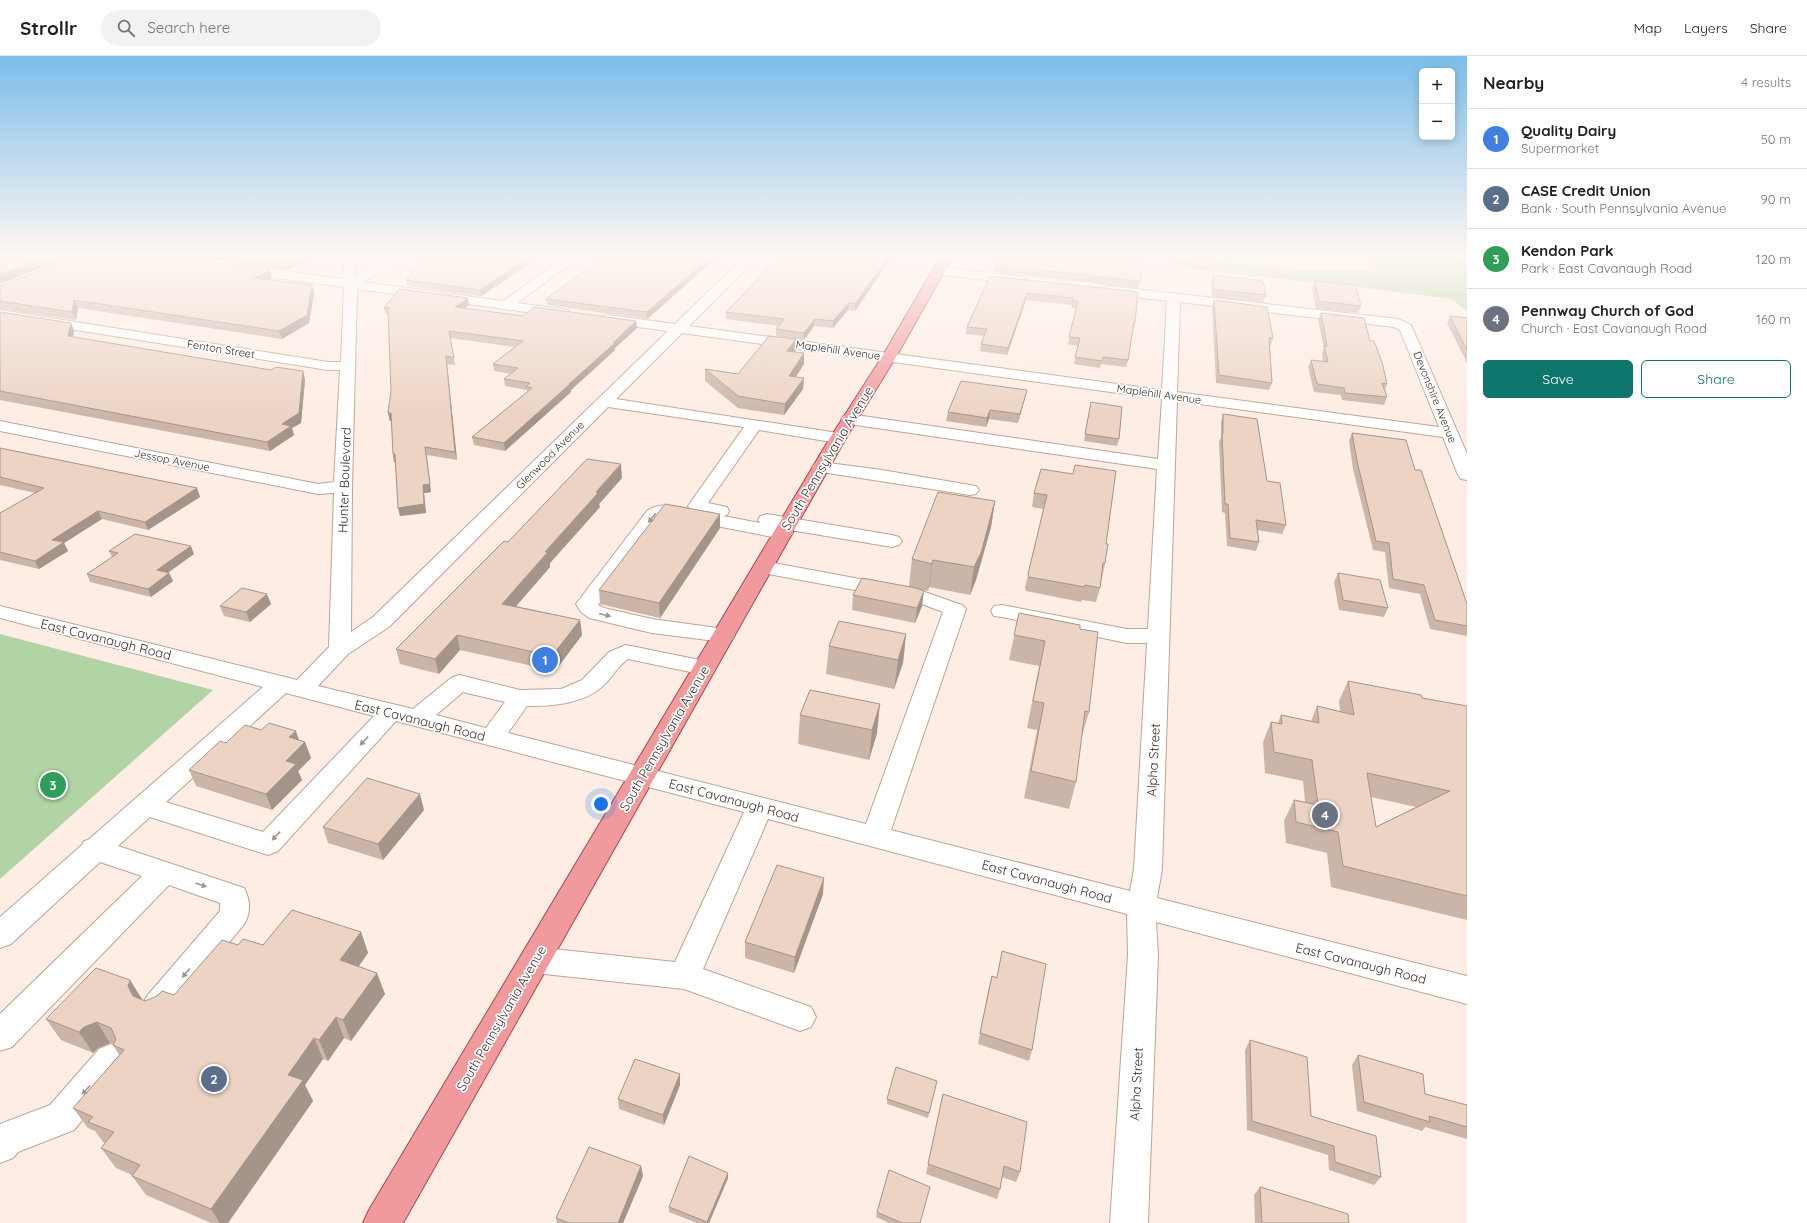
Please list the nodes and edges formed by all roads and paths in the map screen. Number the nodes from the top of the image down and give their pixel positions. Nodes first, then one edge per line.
1 (349, 308) edge
2 (533, 308) edge
3 (699, 308) edge
4 (917, 308) edge
5 (1174, 308) edge
6 (1273, 308) edge
7 (0, 314) edge
8 (576, 314) edge
9 (592, 317) edge
10 (679, 328) junction
11 (889, 357) junction
12 (347, 366) junction
13 (1170, 395) junction
14 (604, 402) junction
15 (849, 419) junction
16 (755, 424) junction
17 (0, 426) edge
18 (1449, 433) junction
19 (838, 438) junction
20 (1167, 465) junction
21 (821, 467) junction
22 (1467, 475) edge
23 (344, 487) junction
24 (970, 490) dead end
25 (785, 529) junction
26 (892, 541) dead end
27 (764, 567) junction
28 (1002, 611) dead end
29 (0, 612) edge
30 (724, 635) junction
31 (1159, 636) junction
32 (340, 649) junction
33 (705, 668) junction
34 (291, 687) junction
35 (520, 698) junction
36 (391, 712) junction
37 (417, 719) junction
38 (492, 738) junction
39 (642, 776) junction
40 (144, 805) junction
41 (760, 807) junction
42 (875, 837) junction
43 (94, 849) junction
44 (164, 872) junction
45 (1141, 906) junction
46 (0, 935) edge
47 (535, 960) junction
48 (684, 976) junction
49 (1467, 990) edge
50 (158, 1006) edge
51 (800, 1017) dead end
52 (0, 1036) edge
53 (111, 1060) dead end
54 (0, 1145) edge
55 (382, 1223) edge
56 (1129, 1223) edge

1 - 12 street, Hunter Boulevard
2 - 8 street
3 - 10 street, Glenwood Avenue
4 - 11 main road, South Pennsylvania Avenue
5 - 13 street, Alpha Street
6 - 18 street, Devonshire Avenue
7 - 12 street, Fenton Street
9 - 10 street, Maplehill Avenue
10 - 11 street, Maplehill Avenue
10 - 14 street, Glenwood Avenue
11 - 13 street, Maplehill Avenue
11 - 15 main road, South Pennsylvania Avenue
12 - 23 street, Hunter Boulevard
13 - 18 street, Maplehill Avenue
13 - 20 street, Alpha Street
14 - 16 street
14 - 32 street, Glenwood Avenue
15 - 19 main road, South Pennsylvania Avenue
15 - 20 street
16 - 19 street
16 - 25 street
17 - 23 street, Jessop Avenue
18 - 22 street, Devonshire Avenue
19 - 21 main road, South Pennsylvania Avenue
20 - 31 street, Alpha Street
21 - 24 street
21 - 25 main road, South Pennsylvania Avenue
23 - 32 street, Hunter Boulevard
25 - 26 street
25 - 27 main road, South Pennsylvania Avenue
25 -> 30 street
27 - 30 main road, South Pennsylvania Avenue
27 - 42 street
28 - 31 street
29 - 34 street, East Cavanaugh Road
30 - 33 main road, South Pennsylvania Avenue
31 - 45 street, Alpha Street
32 - 34 street
33 - 35 street
33 - 39 main road, South Pennsylvania Avenue
34 - 36 street, East Cavanaugh Road
34 - 40 street
35 - 37 street
35 - 38 street
36 - 37 street, East Cavanaugh Road
36 -> 40 street
37 - 38 street, East Cavanaugh Road
38 - 39 street, East Cavanaugh Road
39 - 41 street, East Cavanaugh Road
39 - 47 main road, South Pennsylvania Avenue
40 - 43 street
41 - 42 street, East Cavanaugh Road
41 - 48 street
42 - 45 street, East Cavanaugh Road
43 - 44 street
43 - 46 street
44 -> 50 street
44 - 52 street
45 - 49 street, East Cavanaugh Road
45 - 56 street, Alpha Street
47 - 48 street
47 - 55 main road, South Pennsylvania Avenue
48 - 51 street
53 -> 54 street

